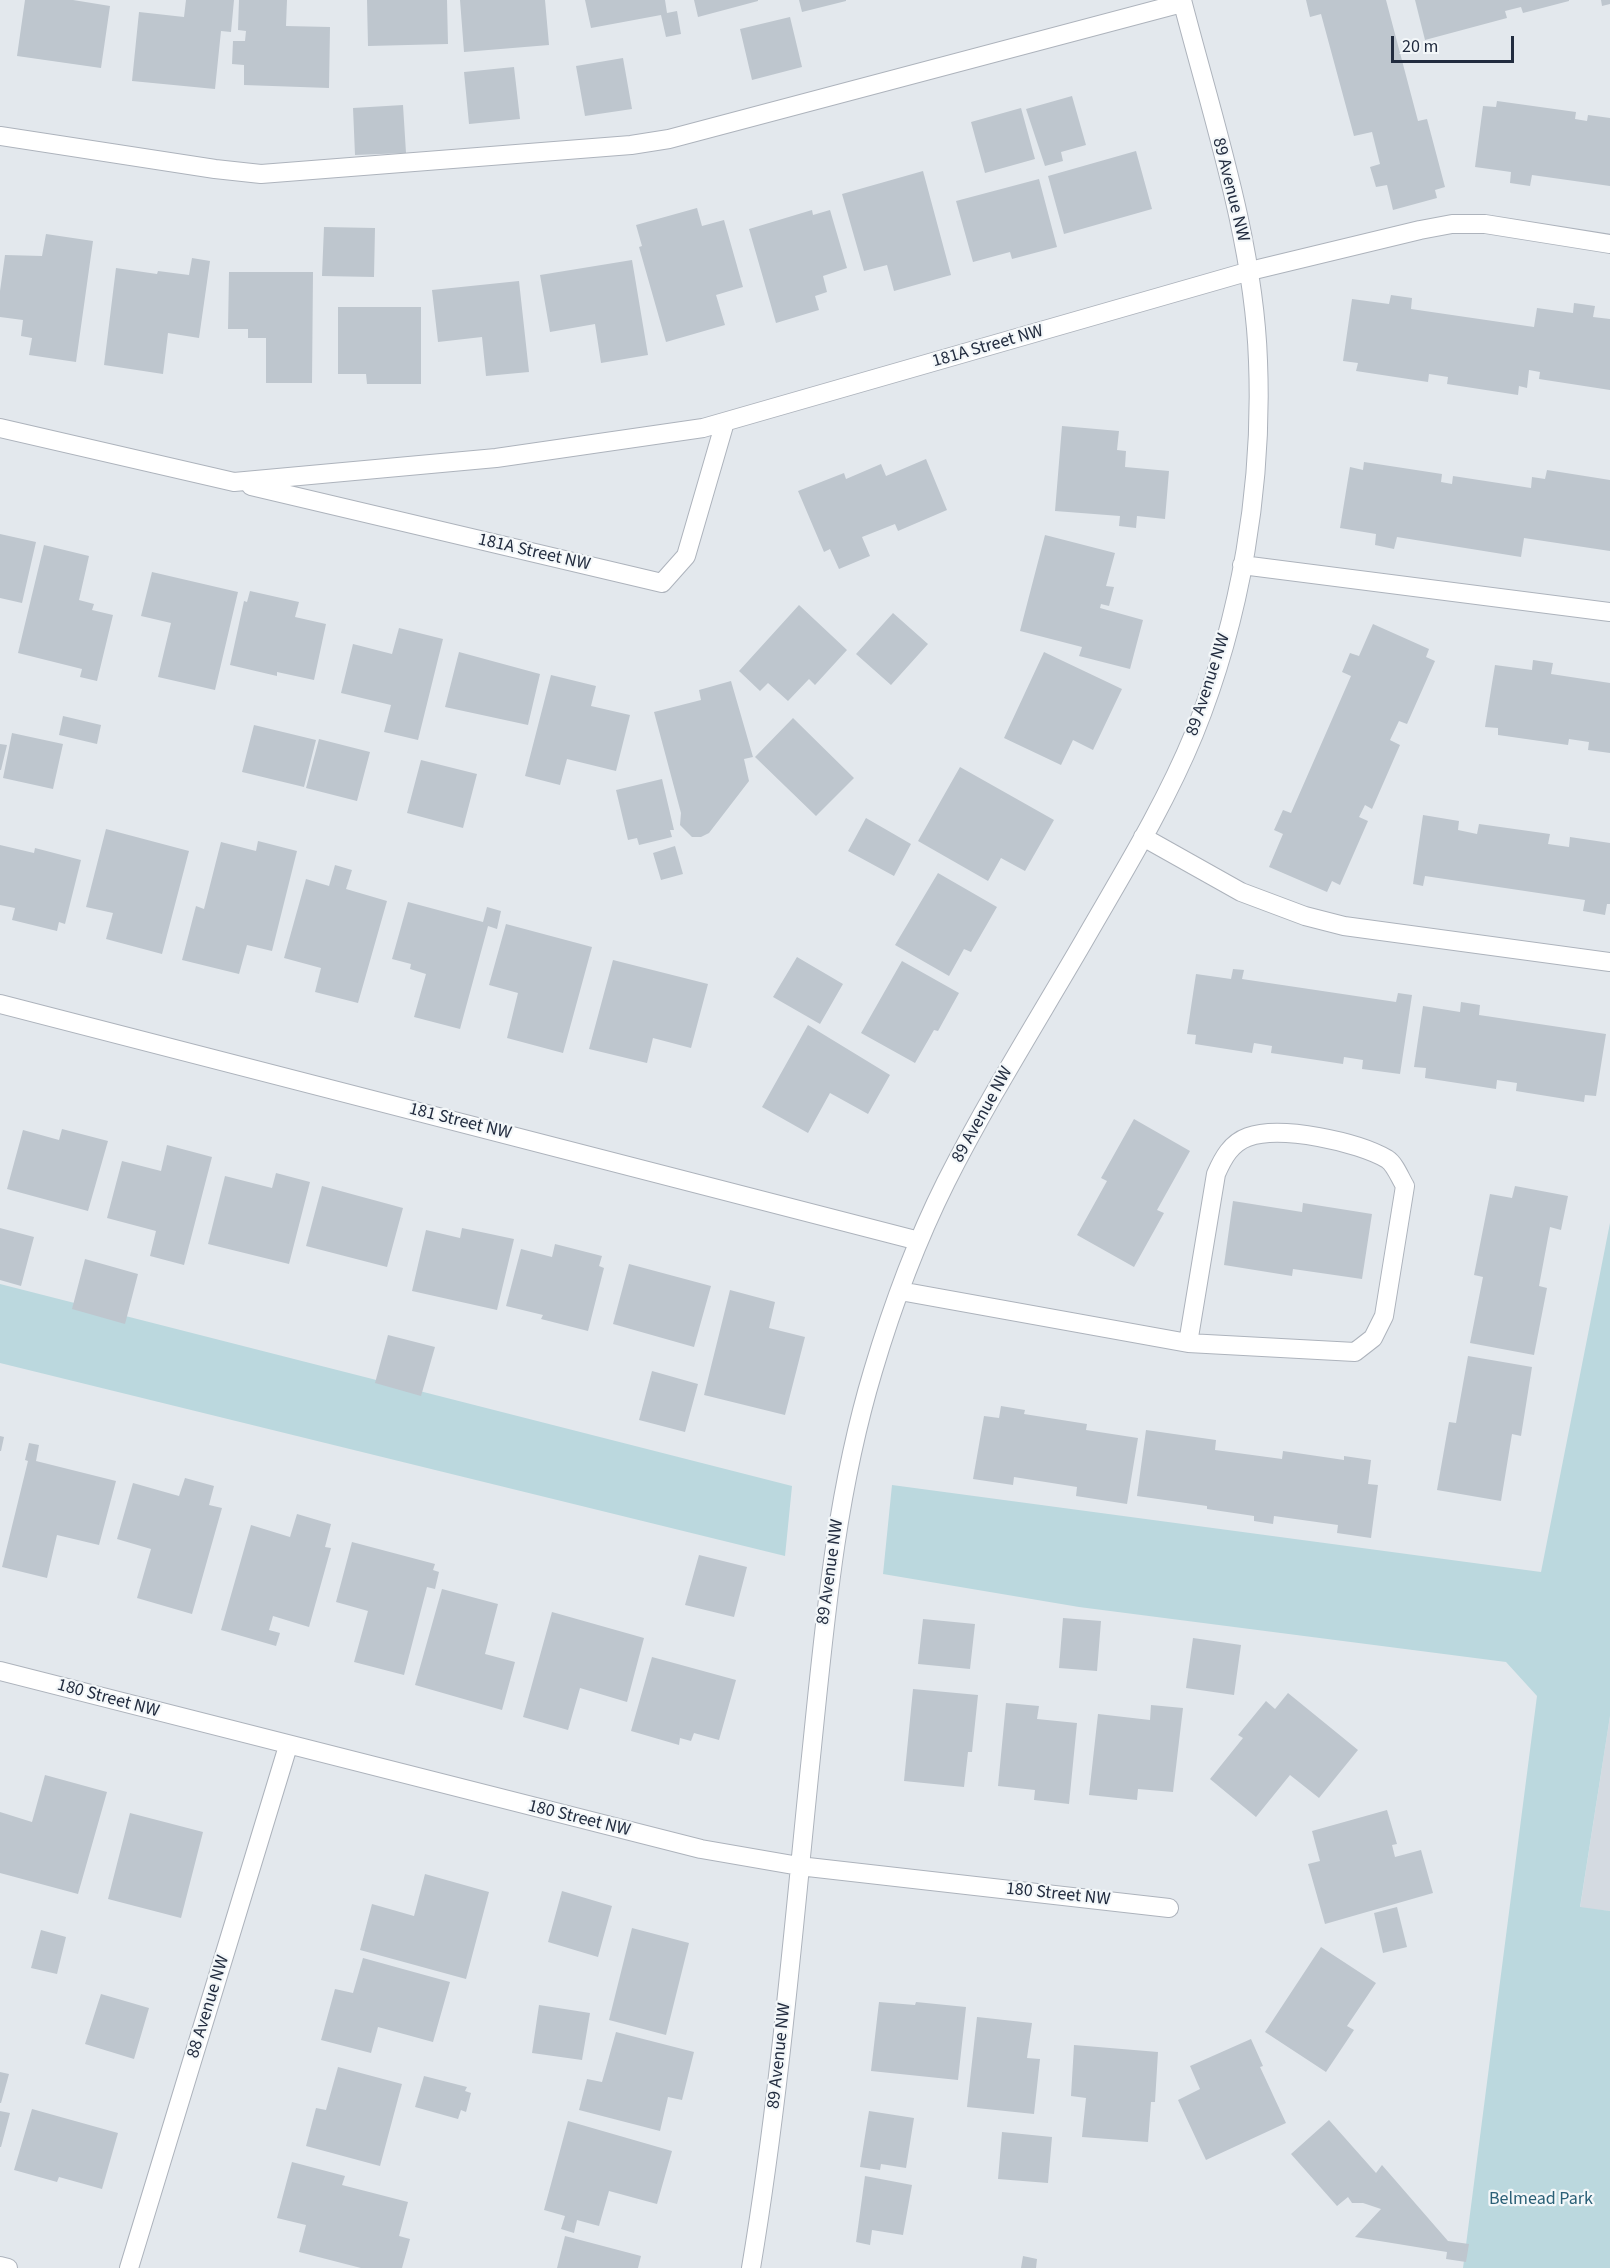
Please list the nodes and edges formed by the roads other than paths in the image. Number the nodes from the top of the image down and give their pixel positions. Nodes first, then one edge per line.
1 (1182, 1) edge
2 (0, 136) edge
3 (1610, 244) edge
4 (1250, 271) junction
5 (725, 422) junction
6 (0, 428) edge
7 (234, 482) junction
8 (1242, 565) junction
9 (1610, 612) edge
10 (1143, 837) junction
11 (1610, 962) edge
12 (0, 1004) edge
13 (919, 1241) junction
14 (900, 1291) junction
15 (1188, 1343) junction
16 (0, 1671) edge
17 (288, 1746) junction
18 (799, 1866) junction
19 (1169, 1908) dead end
20 (0, 2266) edge
21 (8, 2268) edge
22 (129, 2268) edge
23 (752, 2268) edge

1 - 2 street
1 - 4 street, 89 Avenue NW
3 - 4 street, 181A Street NW
4 - 5 street, 181A Street NW
4 - 8 street, 89 Avenue NW
5 - 7 street, 181A Street NW
5 - 7 street, 181A Street NW
6 - 7 street, 181A Street NW
8 - 9 street
8 - 10 street, 89 Avenue NW
10 - 11 street
10 - 13 street, 89 Avenue NW
12 - 13 street, 181 Street NW
13 - 14 street, 89 Avenue NW
14 - 15 street
14 - 18 street, 89 Avenue NW
15 - 15 street
16 - 17 street, 180 Street NW
17 - 18 street, 180 Street NW
17 - 22 street, 88 Avenue NW
18 - 19 street, 180 Street NW
18 - 23 street, 89 Avenue NW
20 - 21 street

